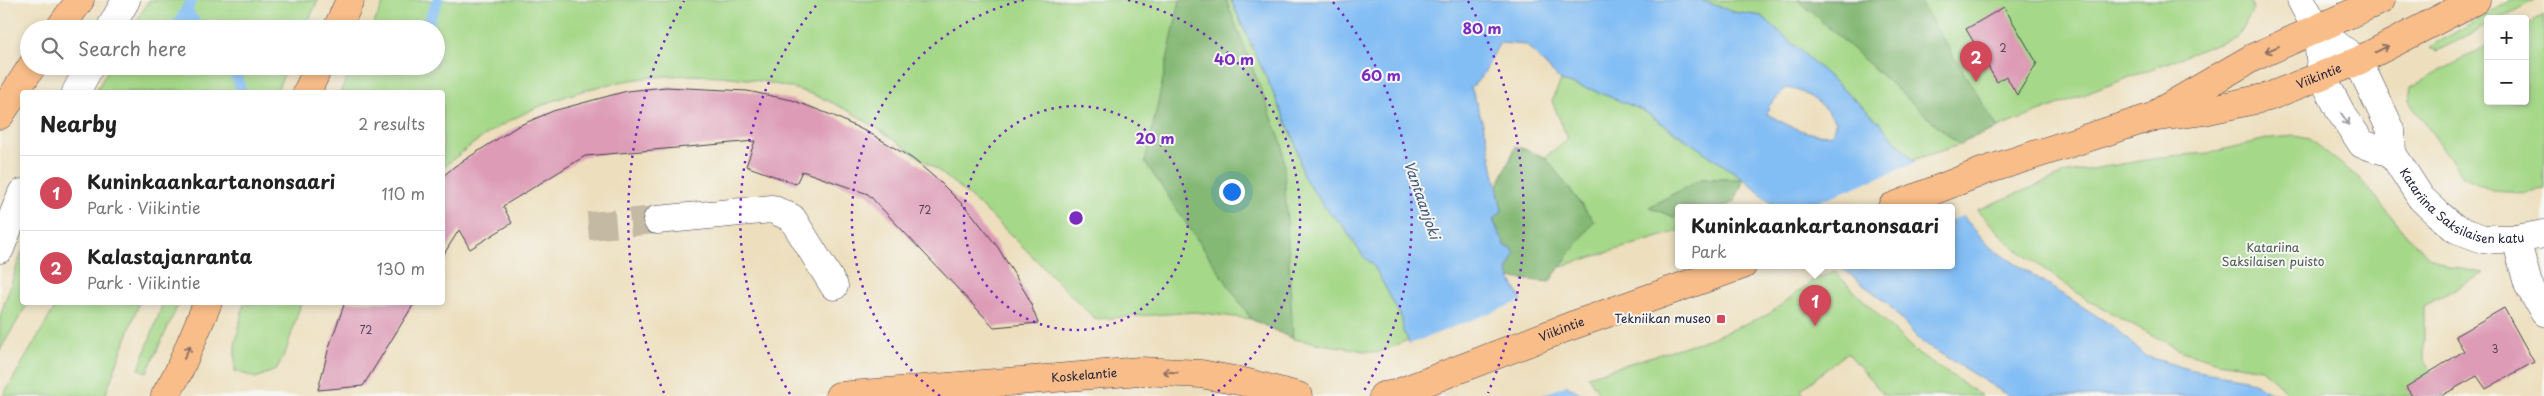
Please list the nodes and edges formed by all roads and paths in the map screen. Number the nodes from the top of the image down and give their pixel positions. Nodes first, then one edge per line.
1 (80, 0) edge
2 (126, 0) edge
3 (350, 0) edge
4 (2301, 0) edge
5 (2381, 0) edge
6 (2476, 0) edge
7 (66, 20) edge
8 (115, 20) edge
9 (341, 20) edge
10 (2316, 30) junction
11 (2358, 62) junction
12 (26, 75) edge
13 (85, 75) edge
14 (315, 75) edge
15 (2322, 76) junction
16 (77, 90) edge
17 (308, 90) edge
18 (0, 116) edge
19 (2149, 118) junction
20 (2392, 153) junction
21 (20, 198) edge
22 (1900, 204) edge
23 (657, 220) tunnel mouth
24 (2536, 239) edge
25 (0, 249) edge
26 (1732, 269) edge
27 (834, 286) dead end
28 (207, 305) edge
29 (2544, 312) edge
30 (165, 396) edge
31 (839, 396) edge
32 (1298, 396) edge
33 (1383, 396) edge

1 - 7 main road
2 - 8 street
3 - 9 main road
4 - 10 street
5 - 10 main road, Viikintie
11 -> 6 main road, Viikintie
10 - 11 street
10 - 15 street, Katariina Saksilaisen katu
10 -> 19 main road, Viikintie
11 - 15 main road, Viikintie
11 - 20 street, Katariina Saksilaisen katu
12 - 18 main road
13 - 16 street
14 - 17 main road
15 - 19 main road, Viikintie
15 -> 20 street, Katariina Saksilaisen katu
19 - 22 main road, Viikintie
20 - 24 street, Katariina Saksilaisen katu
21 - 25 street
23 - 27 street
24 - 29 street
26 - 33 main road, Viikintie
30 -> 28 main road
32 -> 31 main road, Koskelantie

